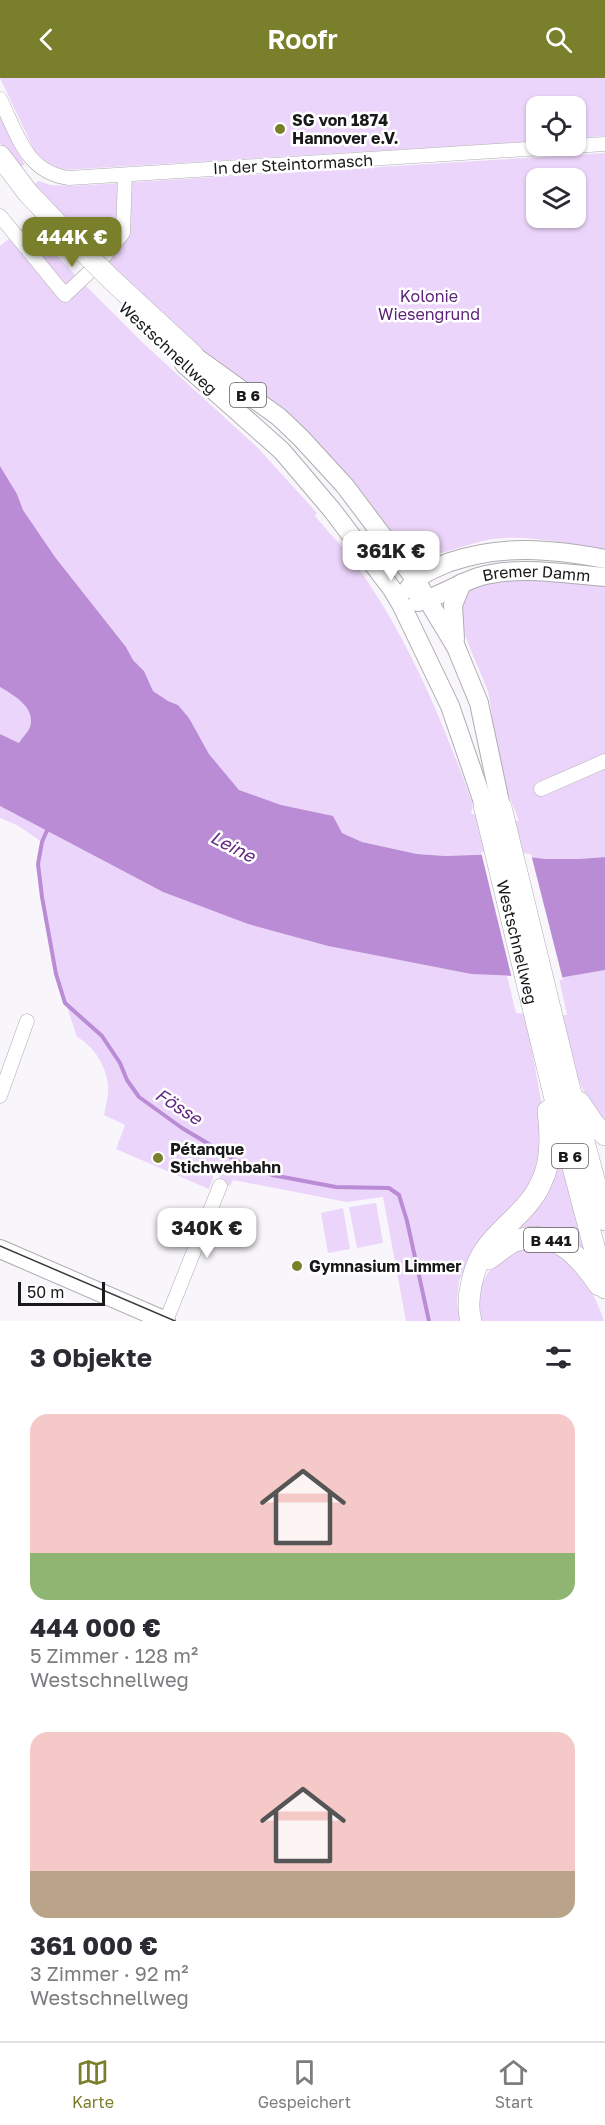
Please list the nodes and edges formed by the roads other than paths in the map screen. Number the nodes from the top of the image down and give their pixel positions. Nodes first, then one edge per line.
1 (0, 99) edge
2 (605, 144) edge
3 (0, 156) edge
4 (125, 175) junction
5 (0, 178) edge
6 (0, 216) edge
7 (78, 256) junction
8 (189, 360) junction
9 (395, 552) junction
10 (605, 559) edge
11 (438, 567) junction
12 (605, 577) edge
13 (415, 579) junction
14 (462, 583) junction
15 (429, 599) junction
16 (401, 604) junction
17 (456, 647) junction
18 (605, 761) edge
19 (541, 789) dead end
20 (493, 806) junction
21 (541, 1018) junction
22 (27, 1022) dead end
23 (568, 1086) junction
24 (0, 1096) edge
25 (605, 1135) edge
26 (220, 1186) dead end
27 (605, 1220) edge
28 (0, 1249) edge
29 (479, 1264) junction
30 (605, 1288) edge
31 (605, 1294) edge
32 (166, 1321) edge
33 (471, 1321) edge

1 - 4 street, In der Steintormasch
2 - 4 street, In der Steintormasch
3 - 7 highway, Westschnellweg / B 6
4 - 6 street
5 - 7 highway, Westschnellweg / B 6
7 - 8 highway, Westschnellweg / B 6, bridge
8 - 9 main road, Westschnellweg / B 6
8 - 16 main road, Westschnellweg / B 6
9 - 11 main road
9 - 13 main road, Westschnellweg / B 6
10 - 11 main road, Bremer Damm
11 - 13 main road, Bremer Damm
12 - 14 main road, Bremer Damm
13 - 15 main road, Westschnellweg / B 6
13 - 16 main road
14 - 15 main road, Bremer Damm
14 - 17 main road
15 - 16 main road, Bremer Damm
15 - 17 main road, Westschnellweg / B 6
16 - 20 main road, Westschnellweg / B 6
17 - 20 main road, Westschnellweg / B 6
18 - 19 street
20 - 21 highway, Westschnellweg / B 6
21 - 23 highway, Westschnellweg / B 6
21 - 29 highway
21 - 30 highway, Westschnellweg / B 6
22 - 24 street
23 - 25 highway
23 - 27 highway, Westschnellweg / B 6
26 - 32 street
28 - 32 main road
29 - 31 highway, B 441
29 - 33 highway

